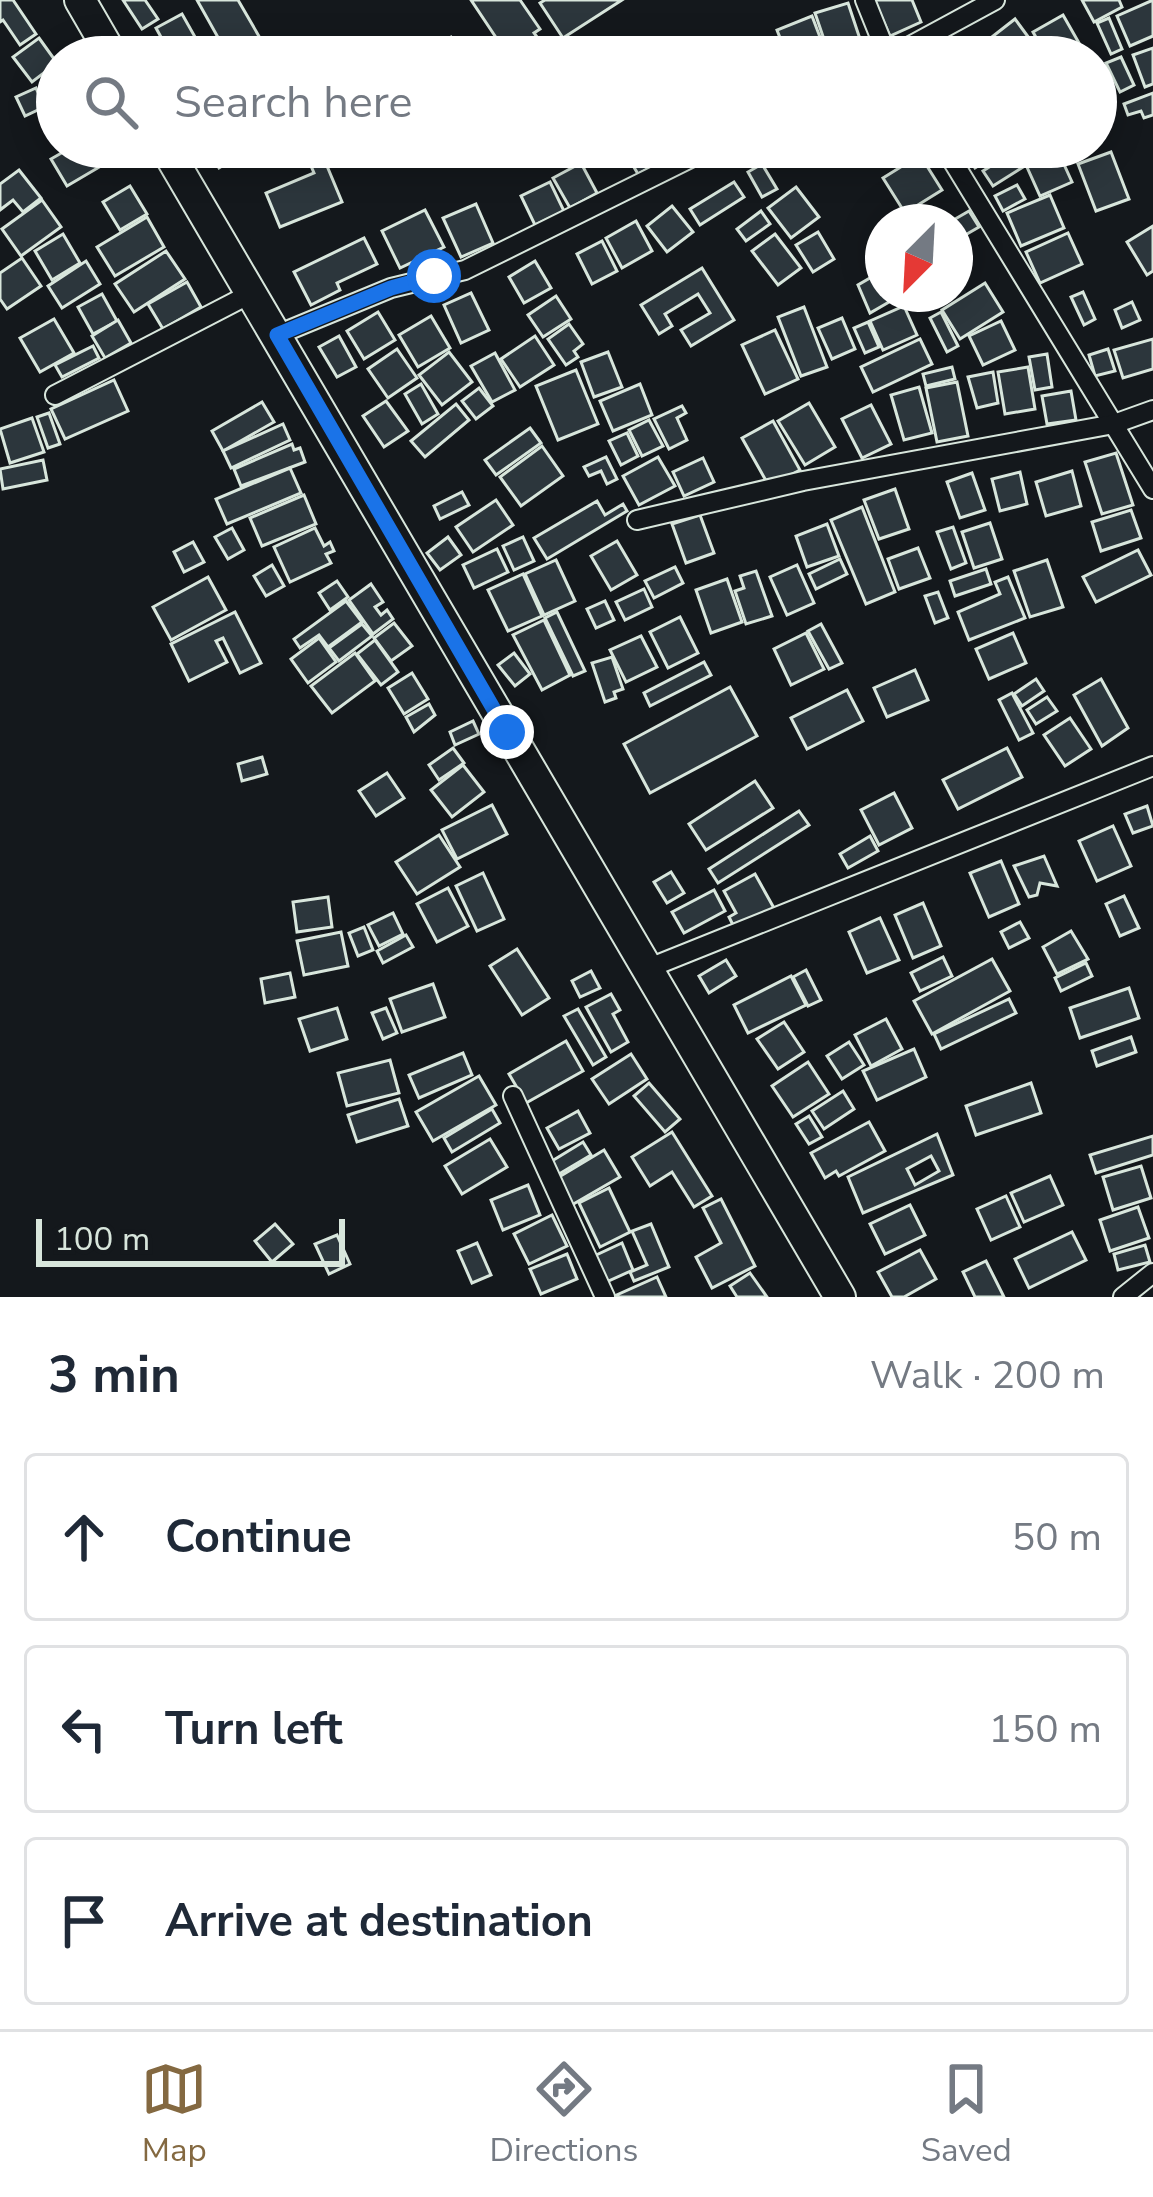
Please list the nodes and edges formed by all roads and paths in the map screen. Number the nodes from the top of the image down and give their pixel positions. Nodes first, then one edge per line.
1 (80, 0) edge
2 (865, 0) edge
3 (995, 0) edge
4 (101, 36) edge
5 (880, 36) edge
6 (928, 36) edge
7 (177, 168) edge
8 (671, 168) edge
9 (957, 168) edge
10 (250, 294) junction
11 (277, 335) junction
12 (56, 395) dead end
13 (1153, 410) edge
14 (1114, 424) junction
15 (1153, 489) edge
16 (637, 520) dead end
17 (1153, 766) edge
18 (649, 968) junction
19 (513, 1096) dead end
20 (1153, 1273) edge
21 (605, 1297) edge
22 (840, 1297) edge
23 (1123, 1297) edge

1 - 4 main road
2 - 5 street
3 - 6 street
7 - 10 main road
8 - 11 street
9 - 14 street
10 - 11 main road
10 - 12 street
11 - 18 main road
13 - 14 street
14 - 15 street
14 - 16 street
17 - 18 street
18 - 22 main road
19 - 21 street
20 - 23 street

